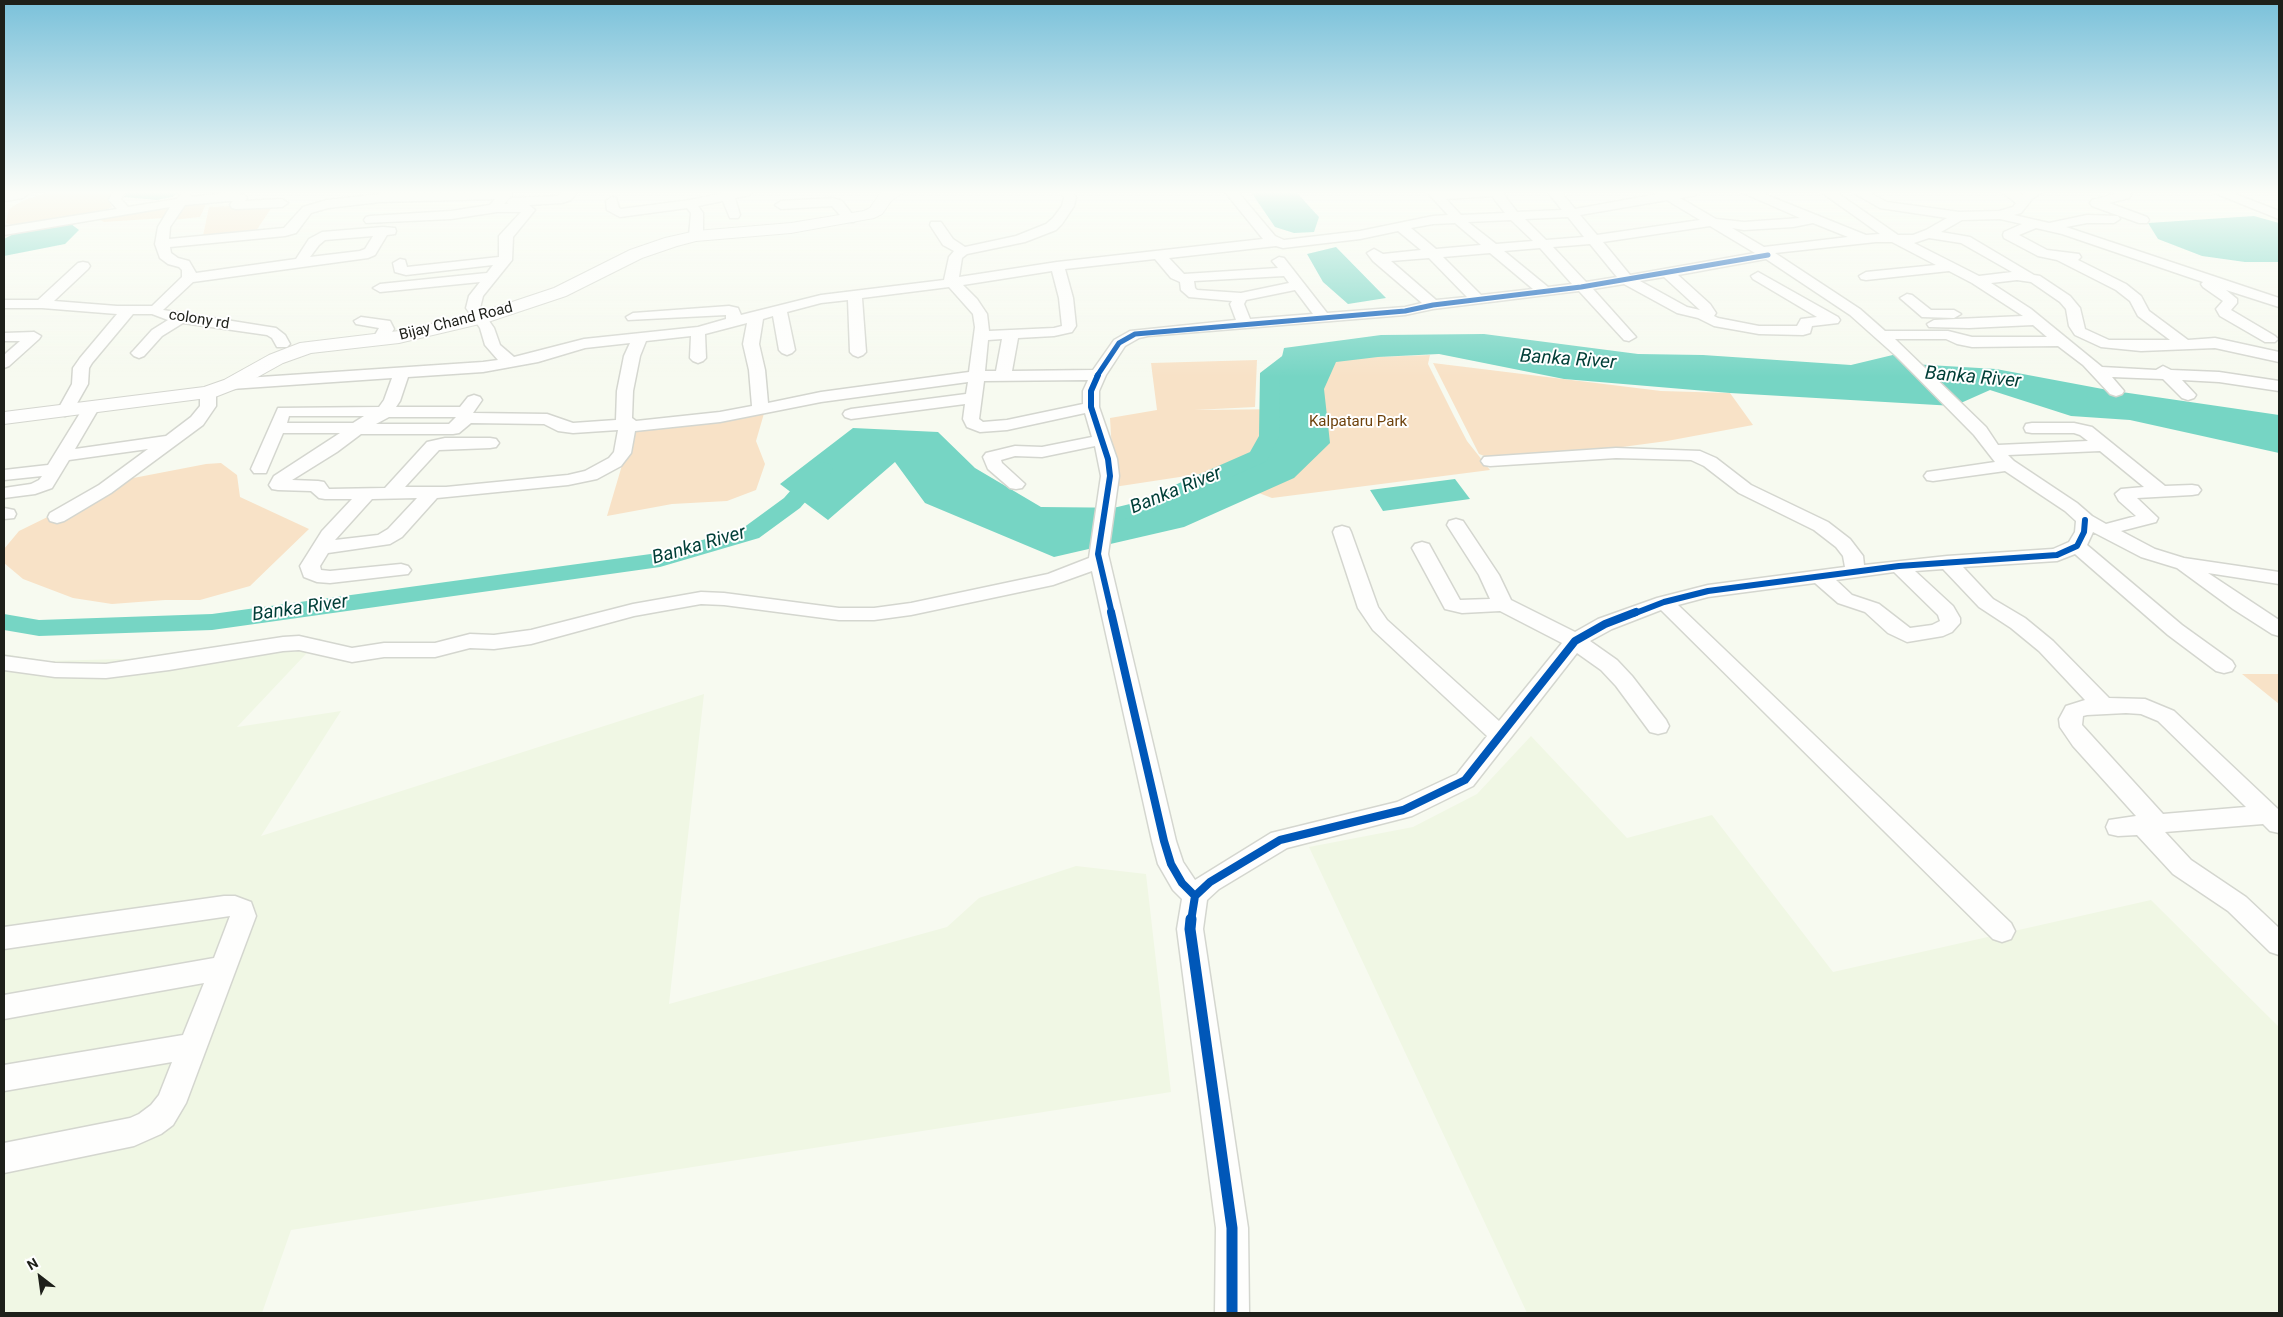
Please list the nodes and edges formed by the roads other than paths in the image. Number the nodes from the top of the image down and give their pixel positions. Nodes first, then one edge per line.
1 (165, 253) edge
2 (306, 253) edge
3 (367, 253) edge
4 (505, 253) edge
5 (638, 253) edge
6 (960, 253) edge
7 (1172, 253) edge
8 (1196, 253) edge
9 (1277, 253) edge
10 (1374, 253) edge
11 (1427, 253) edge
12 (1432, 253) edge
13 (1498, 253) edge
14 (1551, 253) edge
15 (1604, 253) edge
16 (1762, 253) edge
17 (1764, 253) edge
18 (1925, 253) edge
19 (1988, 253) edge
20 (2045, 253) edge
21 (2087, 253) edge
22 (2134, 253) edge
23 (1159, 255) junction
24 (2061, 257) junction
25 (1378, 258) junction
26 (505, 260) junction
27 (300, 262) junction
28 (400, 263) dead end
29 (83, 266) dead end
30 (1057, 266) junction
31 (1952, 267) junction
32 (2184, 270) junction
33 (1288, 272) junction
34 (1667, 272) junction
35 (1213, 276) junction
36 (1758, 276) dead end
37 (1866, 276) dead end
38 (491, 277) junction
39 (2030, 277) junction
40 (189, 278) junction
41 (1186, 278) junction
42 (1626, 279) junction
43 (1977, 280) junction
44 (951, 281) junction
45 (1299, 285) junction
46 (1581, 287) junction
47 (380, 288) dead end
48 (1546, 292) junction
49 (855, 295) junction
50 (1241, 298) junction
51 (1906, 298) dead end
52 (1478, 300) junction
53 (2279, 302) edge
54 (4, 304) edge
55 (42, 304) junction
56 (1433, 305) junction
57 (779, 308) junction
58 (129, 310) junction
59 (156, 310) junction
60 (756, 315) junction
61 (1706, 316) junction
62 (2031, 316) junction
63 (633, 317) dead end
64 (1323, 317) junction
65 (180, 318) junction
66 (481, 318) junction
67 (1863, 319) junction
68 (1830, 320) junction
69 (361, 321) dead end
70 (734, 321) junction
71 (1905, 321) dead end
72 (1244, 323) junction
73 (698, 331) junction
74 (1011, 334) junction
75 (1880, 334) junction
76 (4, 336) edge
77 (982, 336) junction
78 (1629, 337) dead end
79 (639, 339) junction
80 (2270, 339) dead end
81 (380, 340) junction
82 (2062, 340) junction
83 (2184, 344) junction
84 (2206, 344) junction
85 (278, 346) junction
86 (2131, 346) junction
87 (787, 350) dead end
88 (858, 352) dead end
89 (139, 353) dead end
90 (2279, 357) edge
91 (698, 358) dead end
92 (511, 362) junction
93 (4, 363) edge
94 (2098, 372) junction
95 (401, 374) junction
96 (1003, 375) junction
97 (1098, 375) junction
98 (2168, 375) junction
99 (976, 376) junction
100 (2260, 382) junction
101 (231, 384) junction
102 (2279, 386) edge
103 (2116, 391) dead end
104 (208, 393) junction
105 (2188, 395) dead end
106 (973, 398) junction
107 (91, 408) junction
108 (760, 408) junction
109 (1091, 408) junction
110 (468, 410) junction
111 (65, 411) junction
112 (383, 413) junction
113 (851, 414) dead end
114 (4, 418) edge
115 (628, 424) junction
116 (277, 428) junction
117 (2032, 428) dead end
118 (356, 429) junction
119 (169, 440) junction
120 (1102, 440) junction
121 (490, 443) dead end
122 (2103, 446) junction
123 (1994, 450) junction
124 (1490, 461) dead end
125 (57, 463) junction
126 (2008, 465) junction
127 (260, 469) dead end
128 (4, 475) edge
129 (1933, 476) dead end
130 (1016, 484) dead end
131 (2192, 490) dead end
132 (2160, 491) junction
133 (367, 493) junction
134 (390, 493) junction
135 (431, 493) junction
136 (4, 494) edge
137 (57, 517) dead end
138 (1456, 525) dead end
139 (2095, 525) junction
140 (1342, 532) dead end
141 (2077, 546) junction
142 (321, 548) junction
143 (1422, 548) dead end
144 (1099, 558) junction
145 (1947, 562) junction
146 (2182, 563) junction
147 (1899, 566) junction
148 (401, 570) dead end
149 (1856, 572) junction
150 (1819, 576) junction
151 (2279, 578) edge
152 (1664, 602) junction
153 (1502, 604) junction
154 (2279, 629) edge
155 (1575, 641) junction
156 (4, 662) edge
157 (2224, 666) dead end
158 (2103, 705) junction
159 (1658, 726) dead end
160 (1500, 735) junction
161 (2274, 819) edge
162 (2151, 825) junction
163 (2118, 827) dead end
164 (1195, 896) junction
165 (2002, 931) dead end
166 (4, 938) edge
167 (2279, 944) edge
168 (224, 968) junction
169 (4, 1007) edge
170 (193, 1046) junction
171 (4, 1078) edge
172 (4, 1158) edge
173 (1232, 1313) edge

1 - 40 street
2 - 27 street
3 - 27 street
4 - 26 street
5 - 66 main road, Bijay Chand Road
6 - 44 street
7 - 23 street
8 - 35 street
9 - 33 street
10 - 25 street
11 - 25 street
12 - 52 street
13 - 48 street
14 - 46 street
15 - 42 street
16 - 34 street
17 - 67 street
18 - 31 street
19 - 39 street
20 - 24 street
21 - 24 street
22 - 32 street
23 - 30 street
23 - 41 street
24 - 83 street
25 - 56 street
26 - 28 street
26 - 38 street
27 - 40 street
29 - 55 street
30 - 44 street
30 - 74 street
31 - 37 street
31 - 43 street
32 - 53 street
32 - 80 street
33 - 35 street
33 - 45 street
34 - 42 street
34 - 61 street
35 - 41 street
36 - 68 street
38 - 47 street
38 - 66 street
39 - 43 street
39 - 86 street
40 - 59 street, colony rd
41 - 50 street
42 - 46 street
42 - 61 street
43 - 62 street
44 - 49 street
44 - 77 street
45 - 50 street
45 - 64 street
46 - 48 street
46 - 78 street
48 - 52 street
49 - 57 street
49 - 88 street
50 - 72 street
51 - 62 street
52 - 56 street
54 - 55 street
55 - 58 street
56 - 64 street
57 - 60 street
57 - 87 street
58 - 59 street
58 - 111 street
59 - 65 street, colony rd
60 - 70 street
60 - 108 street
61 - 68 street
62 - 71 street
62 - 82 street
63 - 70 street
64 - 72 street
65 - 85 street, colony rd
65 - 89 street
66 - 81 main road, Bijay Chand Road
66 - 92 street
67 - 68 street
67 - 75 street
69 - 81 street
70 - 73 street
72 - 97 street
73 - 79 street
73 - 91 street
74 - 77 street
74 - 96 street
75 - 82 street
75 - 123 street
76 - 93 street
77 - 99 street
79 - 92 street
79 - 115 street
81 - 85 main road, Bijay Chand Road
82 - 94 street
83 - 84 street
83 - 86 street
84 - 90 street
84 - 100 street
85 - 101 main road, Bijay Chand Road
86 - 98 street
92 - 95 street
94 - 98 street
94 - 103 street
95 - 101 street
95 - 112 street
96 - 97 street
96 - 99 street
97 - 109 street
98 - 100 street
98 - 105 street
99 - 106 street
99 - 108 street
100 - 102 street
101 - 104 main road, Bijay Chand Road
104 - 107 main road, Bijay Chand Road
104 - 119 street
106 - 109 street
106 - 113 street
107 - 111 main road, Bijay Chand Road
107 - 125 street
108 - 115 street
109 - 120 street
110 - 112 street
110 - 115 street
110 - 118 street
111 - 114 main road, Bijay Chand Road
112 - 116 street
112 - 118 street
115 - 135 street
116 - 118 street
116 - 127 street
117 - 122 street
118 - 133 street
119 - 125 street
119 - 137 street
120 - 130 street
120 - 144 street
121 - 134 street
122 - 123 street
122 - 132 street
123 - 126 street
124 - 149 street
125 - 128 street
125 - 136 street
126 - 129 street
126 - 139 street
131 - 132 street
132 - 139 street
133 - 134 street
133 - 142 street
134 - 135 street
135 - 142 street
138 - 153 street
139 - 141 street
139 - 146 street
140 - 160 street
141 - 145 street
141 - 157 street
142 - 148 street
143 - 153 street
144 - 156 street
144 - 164 street
145 - 147 street
145 - 158 street
146 - 151 street
146 - 154 street
147 - 149 street
147 - 150 street
149 - 150 street
150 - 152 street
152 - 155 street
152 - 165 street
153 - 155 street
155 - 159 street
155 - 160 street
158 - 161 street
158 - 162 street
160 - 164 street
161 - 162 street
162 - 163 street
162 - 167 street
164 - 173 street
166 - 168 street
168 - 169 street
168 - 170 street
170 - 171 street
170 - 172 street

